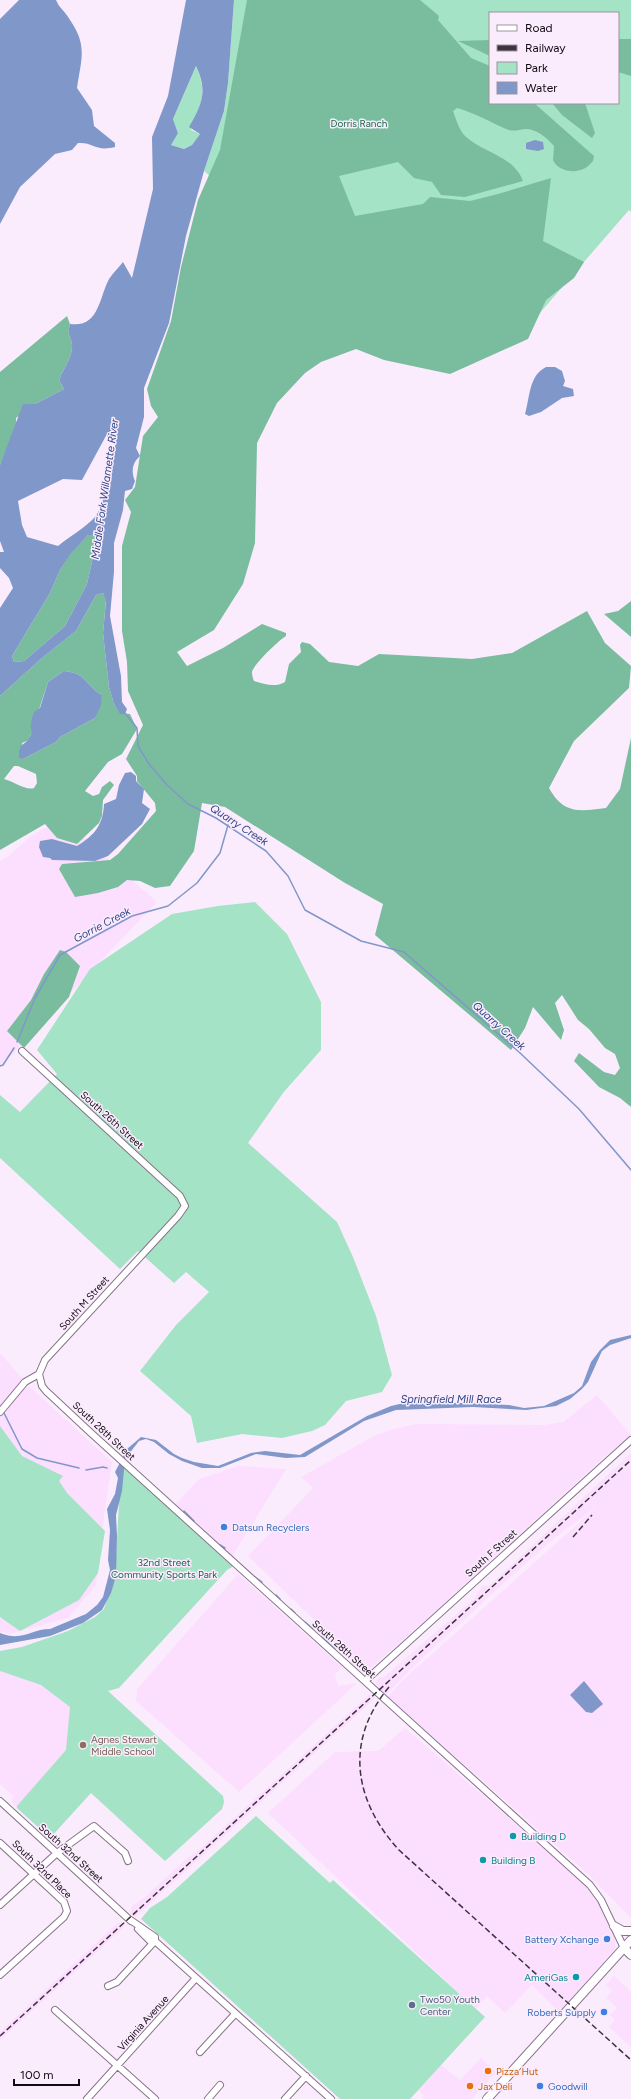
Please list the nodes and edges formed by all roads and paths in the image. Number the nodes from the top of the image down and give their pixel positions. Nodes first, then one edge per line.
1 (22, 1051) dead end
2 (185, 1206) joint
3 (38, 1374) junction
4 (0, 1412) edge
5 (631, 1440) edge
6 (365, 1681) junction
7 (0, 1802) edge
8 (0, 1843) edge
9 (57, 1853) junction
10 (128, 1861) dead end
11 (34, 1874) junction
12 (0, 1905) edge
13 (614, 1926) junction
14 (631, 1930) edge
15 (631, 1940) edge
16 (155, 1941) junction
17 (624, 1948) junction
18 (631, 1954) edge
19 (0, 1975) edge
20 (196, 1978) junction
21 (108, 1986) dead end
22 (55, 2010) dead end
23 (235, 2014) junction
24 (200, 2052) dead end
25 (118, 2066) junction
26 (306, 2076) junction
27 (220, 2086) dead end
28 (490, 2098) edge
29 (87, 2099) edge
30 (155, 2099) edge
31 (208, 2099) edge
32 (285, 2099) edge
33 (330, 2099) edge

1 - 2 street, South 26th Street
2 - 3 street, South M Street
3 - 4 street, South M Street
3 - 6 street, South 28th Street
5 - 6 street, South F Street
6 - 13 street, South 28th Street
7 - 9 street, South 32nd Street
8 - 11 street, South 32nd Place
9 - 10 street
9 - 11 street
9 - 16 street, South 32nd Street
11 - 12 street
11 - 19 street, South 32nd Place
13 - 14 main road
13 - 17 street, South 28th Street
15 - 17 main road
16 - 20 street, South 32nd Street
16 - 21 street
17 - 18 main road
17 - 28 main road
20 - 23 street, South 32nd Street
20 - 25 street, Virginia Avenue
22 - 25 street
23 - 24 street
23 - 26 street, South 32nd Street
25 - 29 street, Virginia Avenue
25 - 30 street
26 - 32 street
26 - 33 street, South 32nd Street
27 - 31 street

